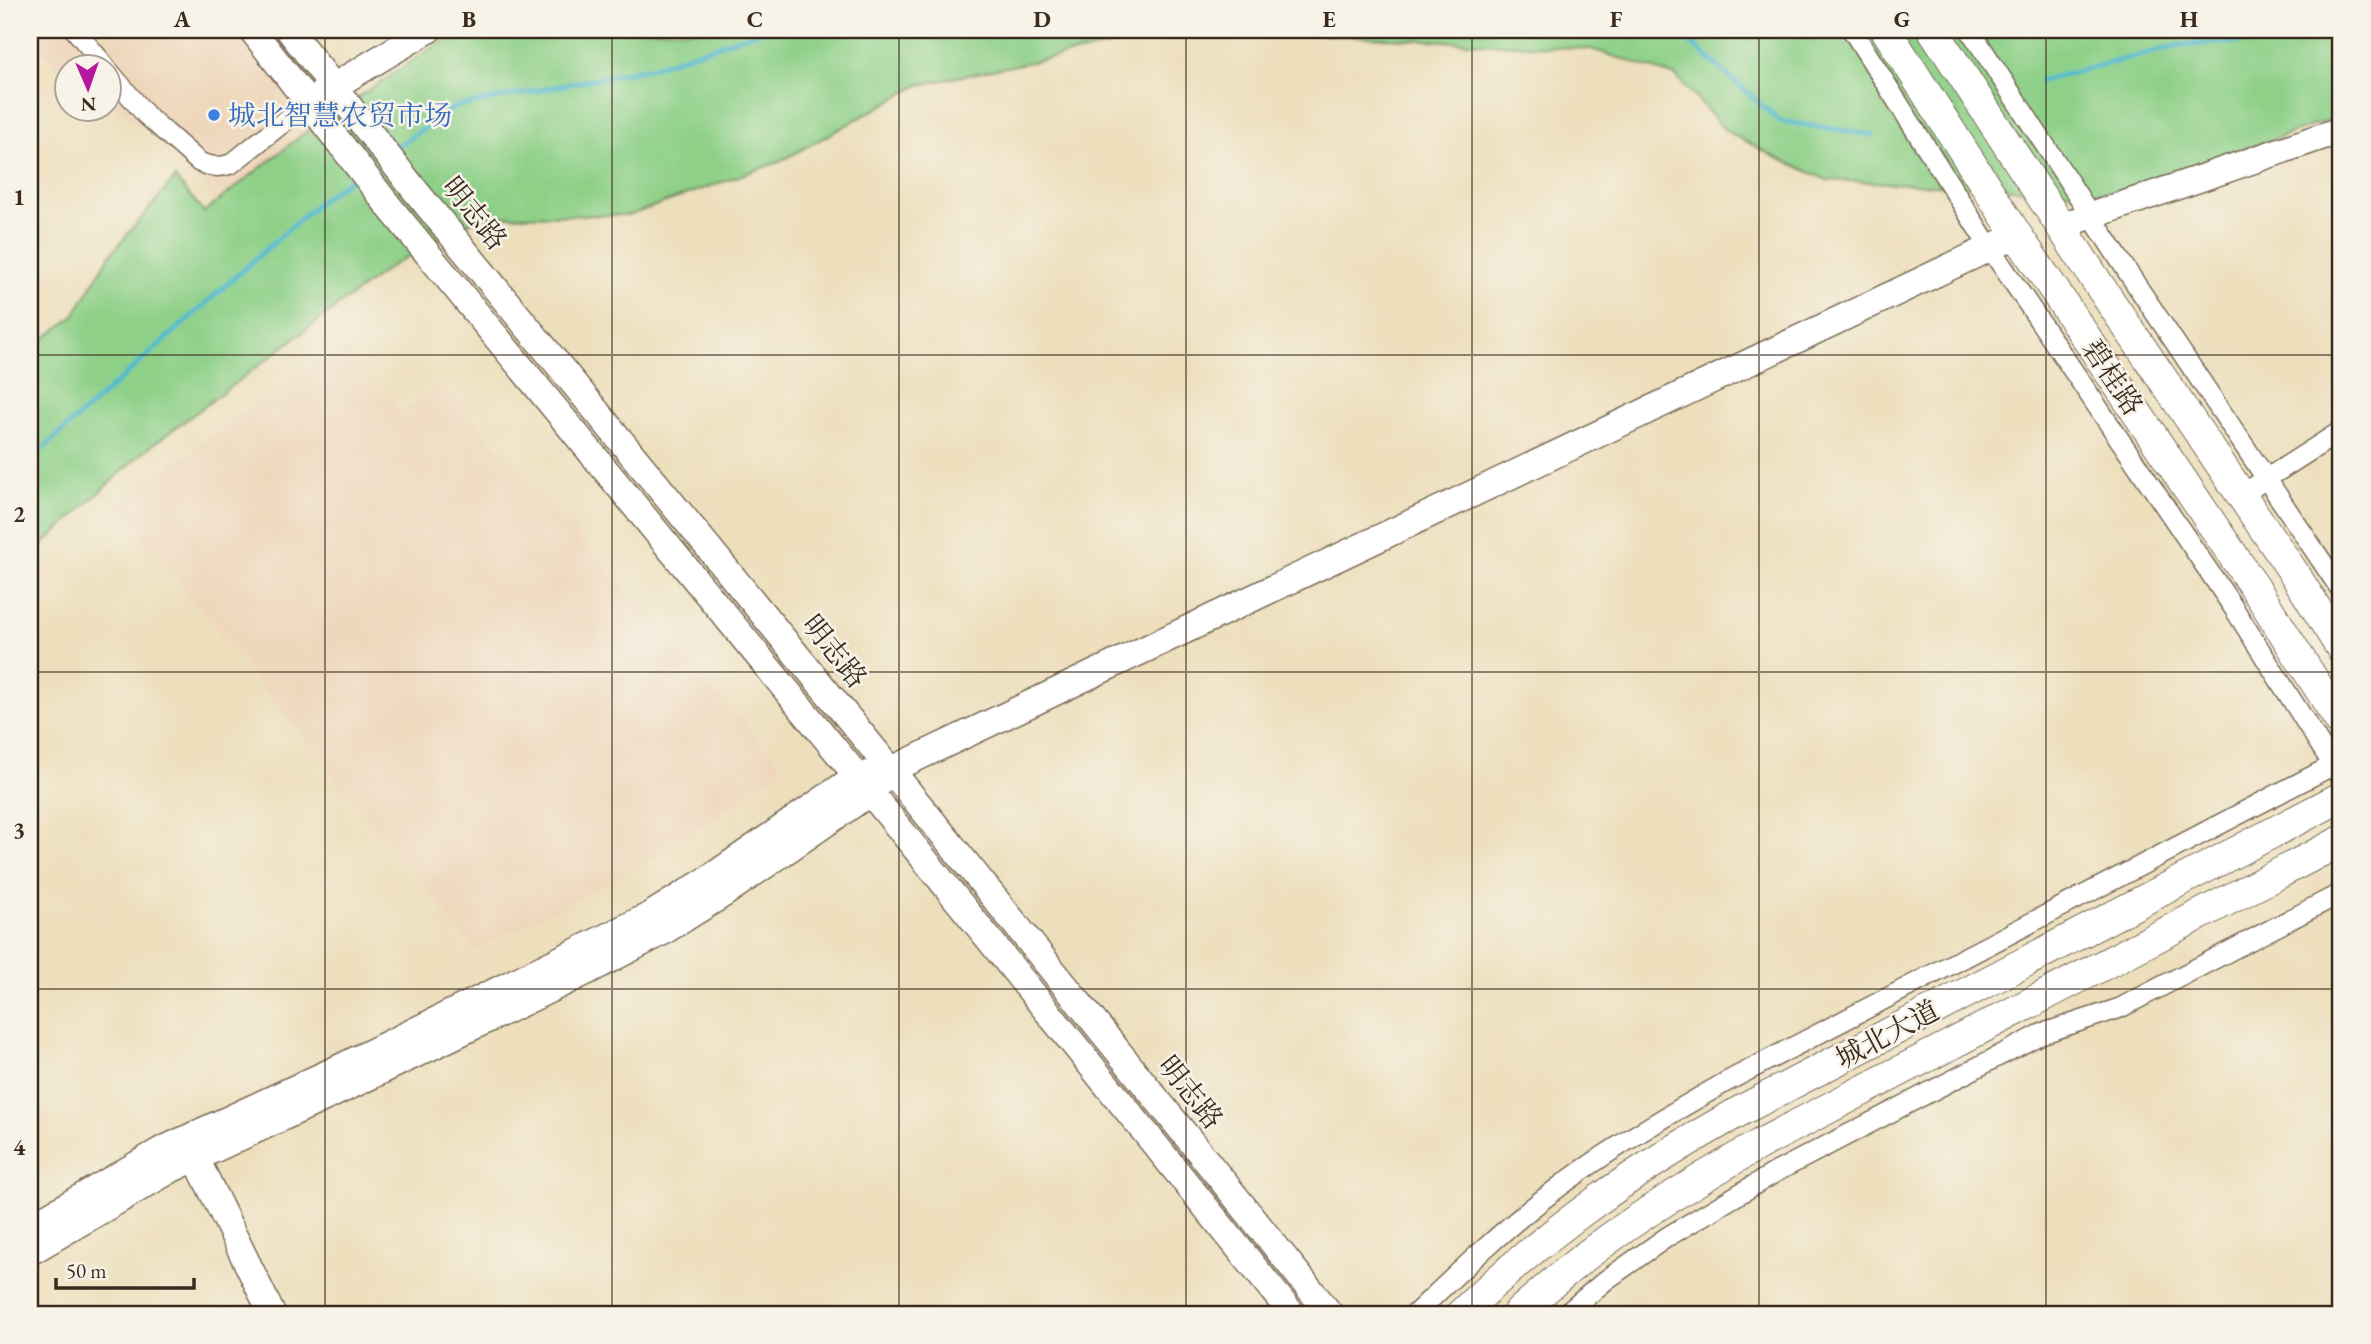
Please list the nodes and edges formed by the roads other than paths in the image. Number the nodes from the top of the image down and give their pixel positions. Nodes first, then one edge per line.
1 (75, 30) edge
2 (252, 30) edge
3 (289, 30) edge
4 (428, 30) edge
5 (1852, 30) edge
6 (1886, 30) edge
7 (1933, 30) edge
8 (1970, 30) edge
9 (93, 52) edge
10 (334, 86) junction
11 (122, 87) edge
12 (309, 102) junction
13 (2341, 130) edge
14 (2091, 215) junction
15 (2061, 226) junction
16 (2003, 242) junction
17 (2341, 431) edge
18 (2267, 478) junction
19 (2241, 495) junction
20 (2341, 590) edge
21 (2341, 648) edge
22 (2341, 723) edge
23 (2339, 768) edge
24 (891, 770) junction
25 (864, 784) junction
26 (2341, 797) edge
27 (2341, 841) edge
28 (2341, 893) edge
29 (191, 1148) junction
30 (30, 1227) edge
31 (30, 1252) edge
32 (272, 1314) edge
33 (1292, 1314) edge
34 (1329, 1314) edge
35 (1415, 1314) edge
36 (1461, 1314) edge
37 (1517, 1314) edge
38 (1566, 1314) edge

1 - 9 street
2 - 12 main road
3 - 10 main road, 明志路
4 - 10 main road
5 - 16 street
6 - 16 main road, 碧桂路
7 - 15 main road, 碧桂路
8 - 14 street
10 - 12 main road
10 - 24 main road, 明志路
11 - 12 street
12 - 25 main road
13 - 14 main road
14 - 15 main road
14 - 18 street
15 - 19 main road, 碧桂路
16 - 22 main road, 碧桂路
16 - 23 street
16 - 24 main road
17 - 18 street
18 - 19 street
18 - 20 street
19 - 21 main road, 碧桂路
23 - 35 street
24 - 25 main road
24 - 34 main road, 明志路
25 - 29 main road
25 - 33 main road
26 - 36 main road, 城北大道
27 - 37 main road, 城北大道
28 - 38 street
29 - 30 main road
29 - 31 main road
29 - 32 main road

